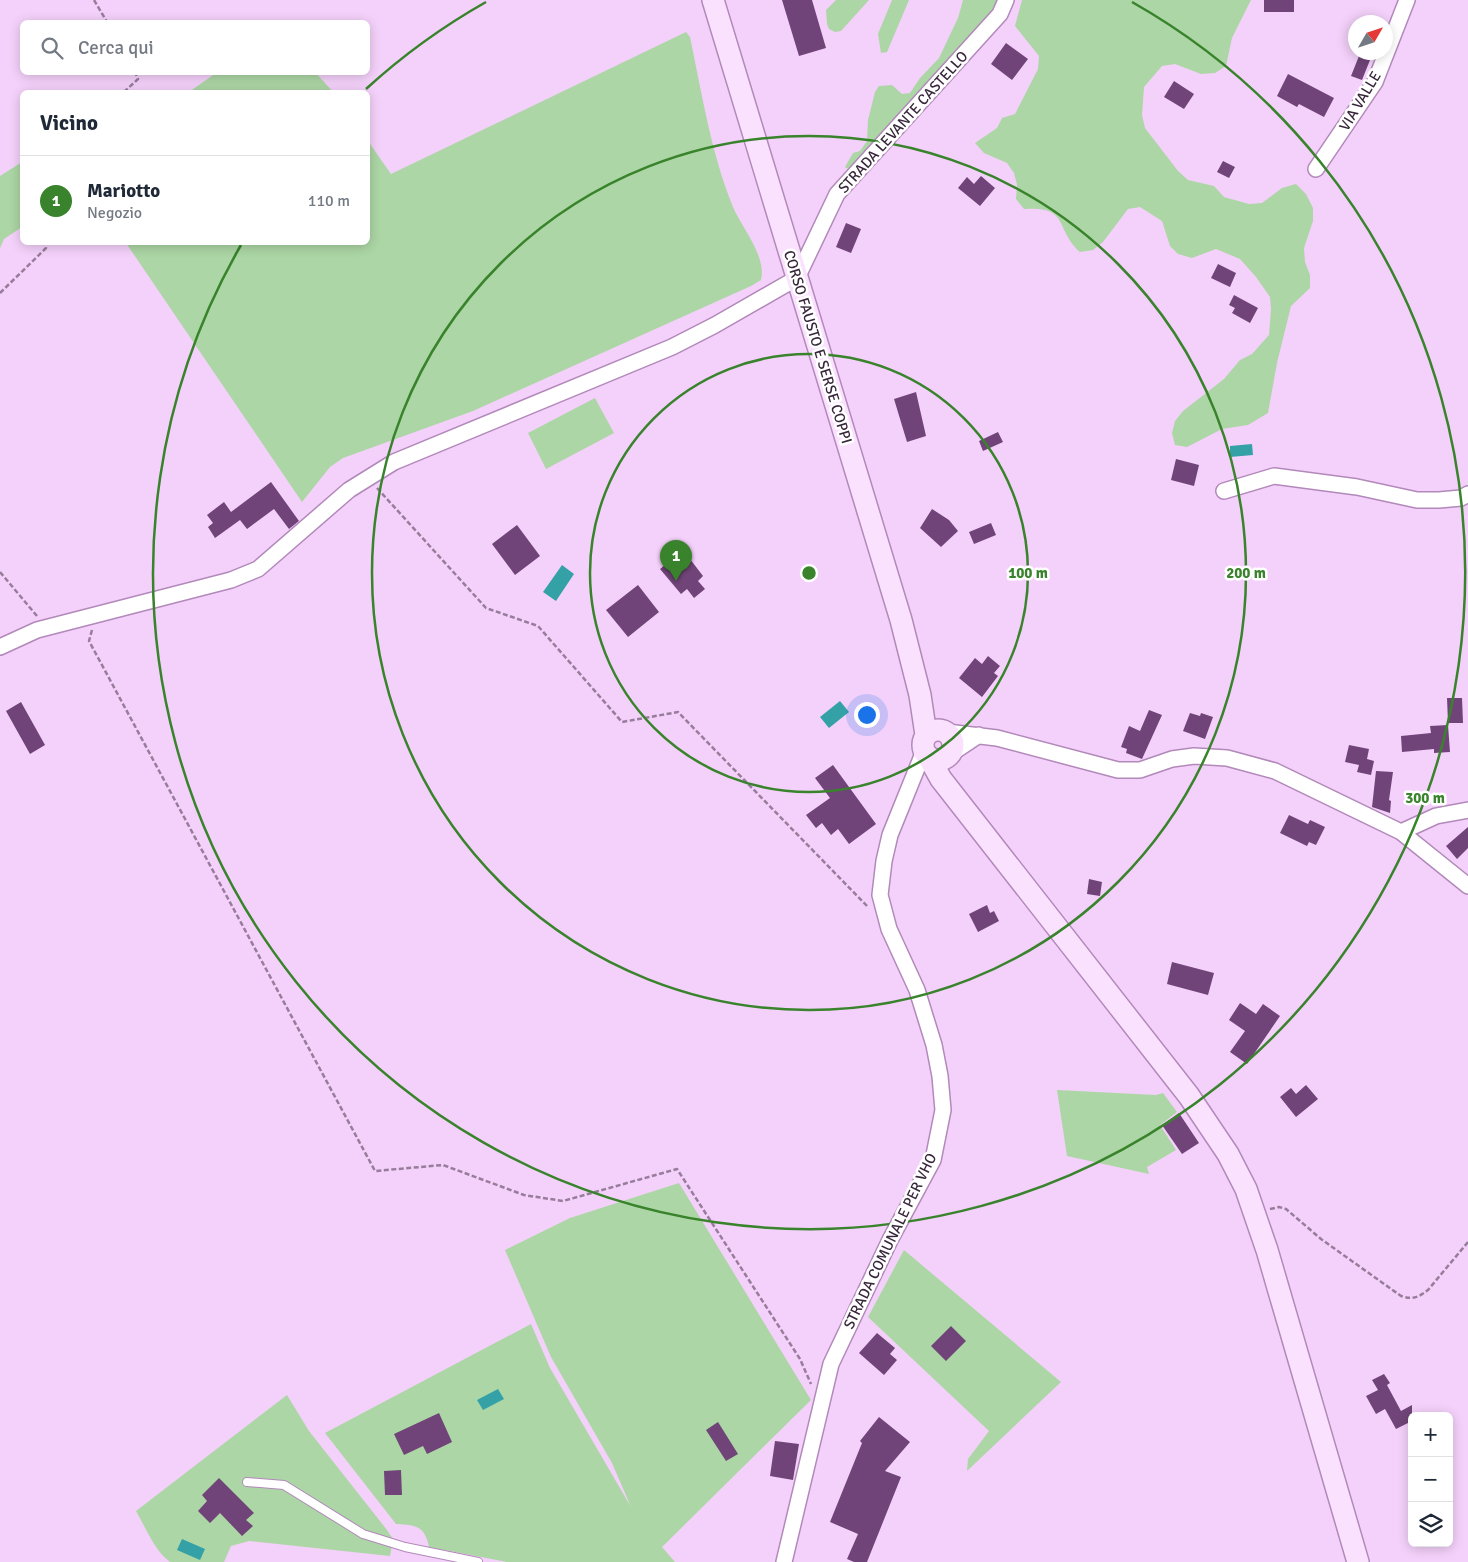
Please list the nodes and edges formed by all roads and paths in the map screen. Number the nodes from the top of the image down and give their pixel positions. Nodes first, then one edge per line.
1 (94, 0) edge
2 (713, 0) edge
3 (1006, 0) edge
4 (1406, 0) edge
5 (106, 20) edge
6 (136, 75) edge
7 (126, 90) edge
8 (1316, 169) dead end
9 (46, 245) edge
10 (797, 278) junction
11 (0, 293) edge
12 (368, 477) junction
13 (1224, 491) dead end
14 (1468, 494) edge
15 (0, 572) edge
16 (96, 614) junction
17 (46, 627) junction
18 (0, 647) edge
19 (979, 735) junction
20 (934, 741) junction
21 (951, 753) junction
22 (1468, 810) edge
23 (966, 811) junction
24 (1401, 832) junction
25 (1468, 886) edge
26 (869, 908) dead end
27 (1254, 1212) junction
28 (1468, 1242) edge
29 (821, 1406) junction
30 (247, 1482) dead end
31 (478, 1562) edge
32 (784, 1562) edge
33 (1358, 1562) edge

1 - 5 path
2 - 10 street, CORSO FAUSTO E SERSE COPPI
3 - 10 street, STRADA LEVANTE CASTELLO
4 - 8 street, VIA VALLE
6 - 7 path
9 - 11 path
10 - 12 street
10 - 20 street, CORSO FAUSTO E SERSE COPPI
12 - 16 street
12 - 26 path
13 - 14 street
15 - 17 path
16 - 17 street
16 - 29 path
17 - 18 street
19 - 20 street
19 - 21 street
19 - 24 street
20 - 21 street
20 - 23 street
20 - 29 street, STRADA COMUNALE PER VHO
21 - 23 street
22 - 24 street
23 - 27 street
24 - 25 street
27 - 28 path
27 - 33 street
29 - 32 street, STRADA COMUNALE PER VHO
30 - 31 lane

